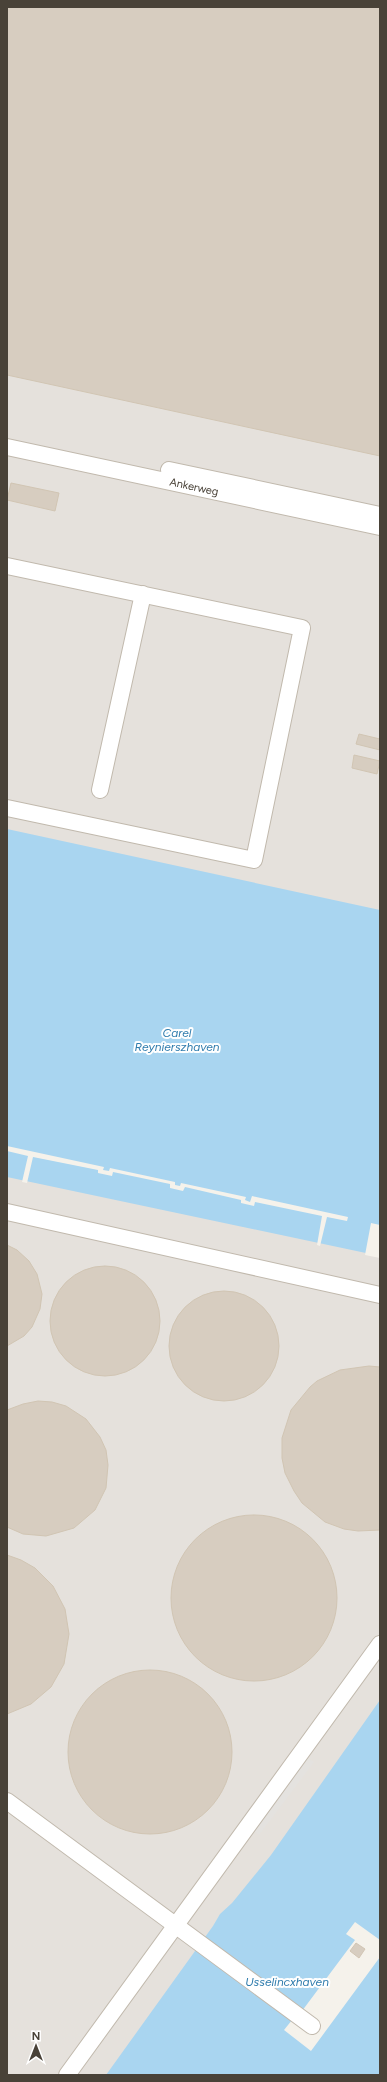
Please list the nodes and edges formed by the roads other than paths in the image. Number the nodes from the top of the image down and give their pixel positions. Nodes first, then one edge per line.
1 (7, 436) edge
2 (7, 447) edge
3 (380, 515) edge
4 (380, 527) edge
5 (7, 566) edge
6 (143, 594) junction
7 (100, 790) dead end
8 (7, 808) edge
9 (7, 1212) edge
10 (380, 1295) edge
11 (380, 1644) edge
12 (7, 1801) edge
13 (175, 1926) junction
14 (312, 2026) dead end
15 (67, 2075) edge

1 - 3 lane, Ankerweg
2 - 4 lane, Ankerweg
5 - 6 lane
6 - 7 lane
6 - 8 lane
9 - 10 lane
11 - 13 lane
12 - 13 lane
13 - 14 lane
13 - 15 lane

